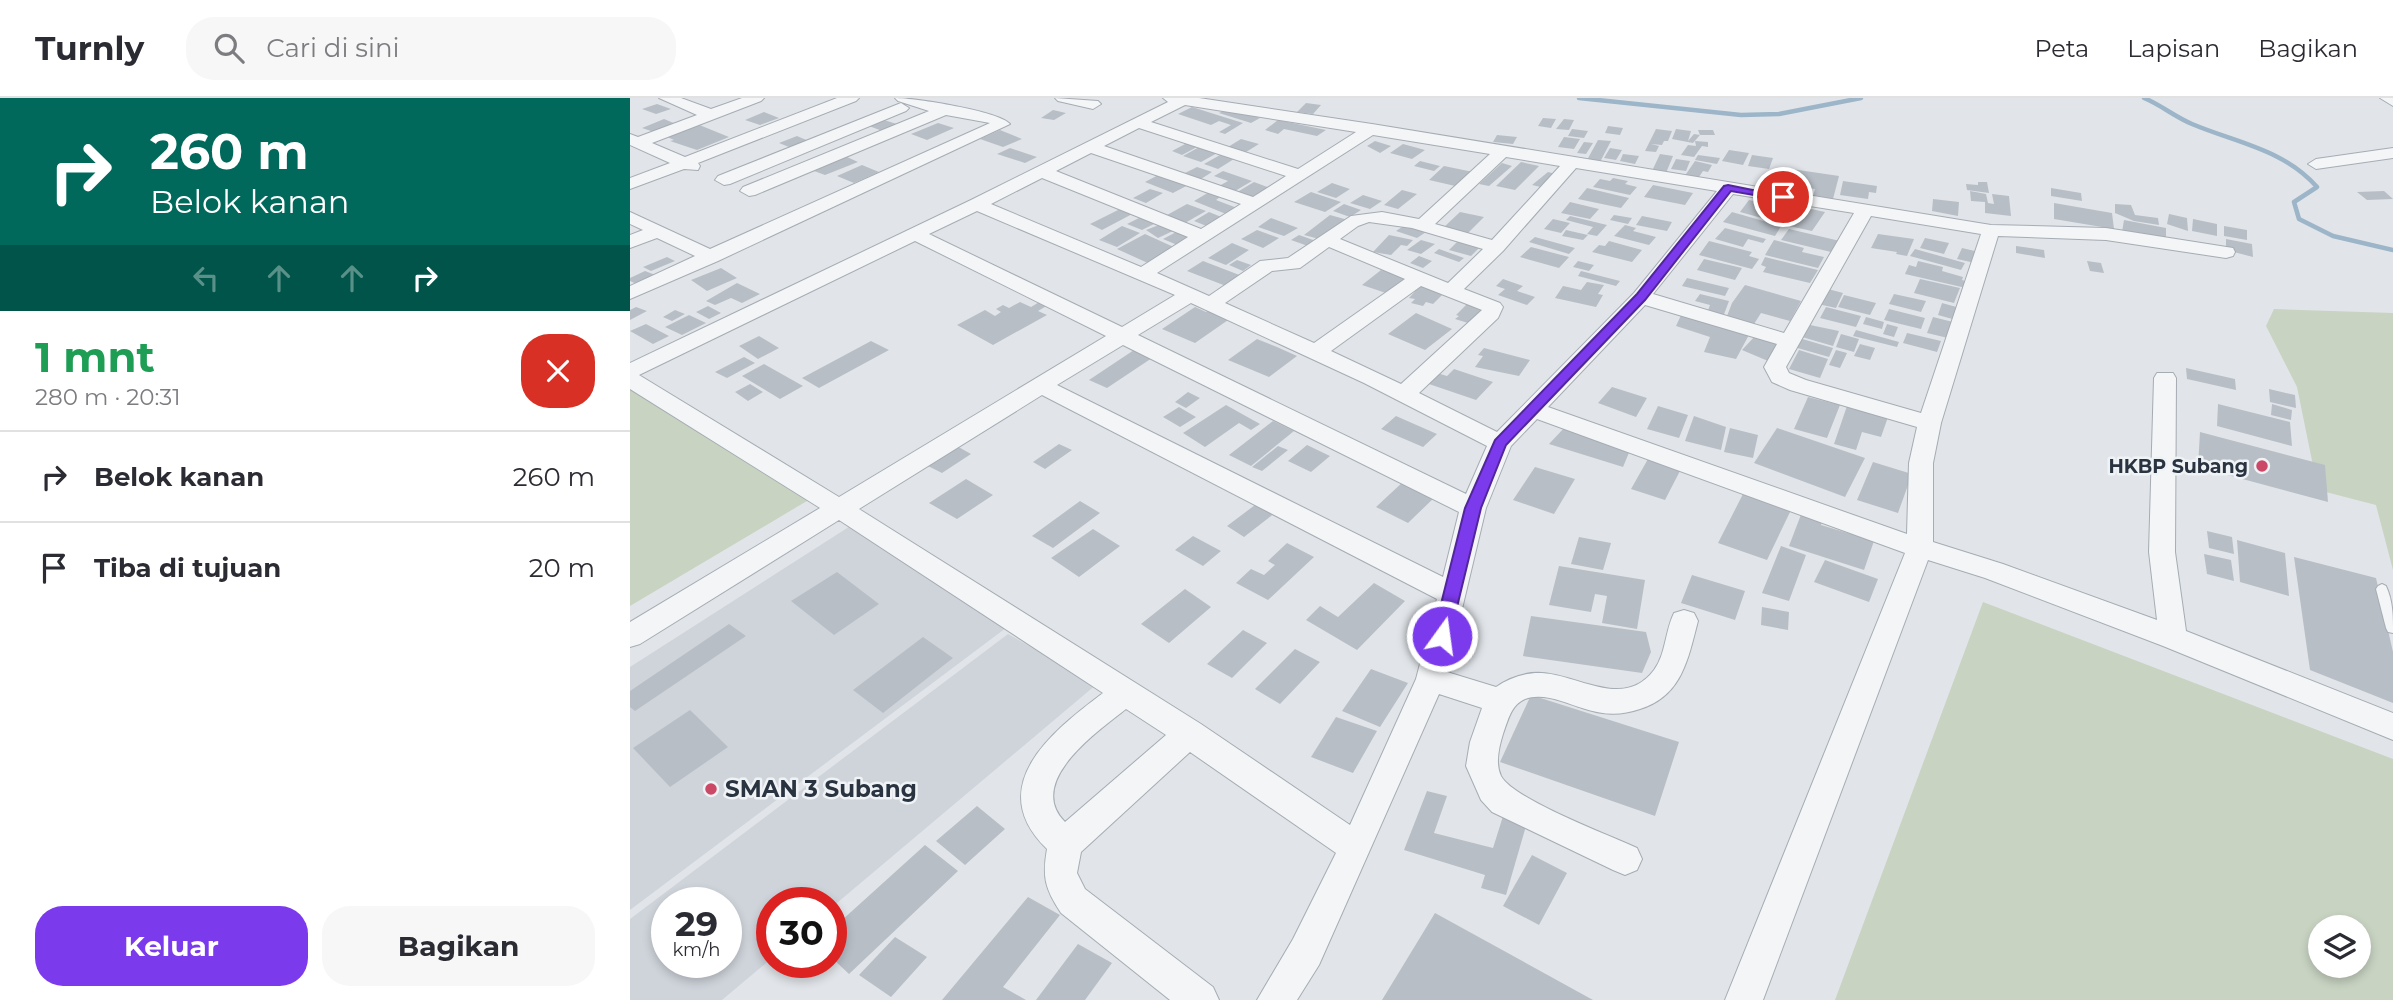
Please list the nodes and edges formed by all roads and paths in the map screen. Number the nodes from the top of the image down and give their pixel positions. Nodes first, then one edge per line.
1 (667, 98) edge
2 (756, 98) edge
3 (851, 98) edge
4 (1063, 98) edge
5 (2388, 98) edge
6 (908, 99) edge
7 (1177, 99) edge
8 (2393, 101) edge
9 (1093, 104) dead end
10 (944, 110) junction
11 (712, 115) junction
12 (1138, 123) junction
13 (1372, 130) junction
14 (634, 140) edge
15 (1090, 147) junction
16 (1502, 152) junction
17 (2393, 153) edge
18 (684, 163) junction
19 (1571, 164) junction
20 (2316, 164) dead end
21 (1041, 172) junction
22 (1298, 174) junction
23 (724, 180) junction
24 (630, 184) edge
25 (1728, 188) junction
26 (749, 191) junction
27 (1255, 202) junction
28 (977, 204) junction
29 (1865, 210) junction
30 (803, 214) junction
31 (630, 218) edge
32 (1421, 227) junction
33 (1990, 230) junction
34 (657, 231) junction
35 (915, 233) junction
36 (1203, 237) junction
37 (1327, 240) junction
38 (630, 242) edge
39 (1496, 247) junction
40 (2225, 252) dead end
41 (711, 257) junction
42 (1143, 274) junction
43 (1420, 277) junction
44 (1451, 291) junction
45 (630, 293) edge
46 (1641, 297) junction
47 (1201, 299) junction
48 (1121, 336) junction
49 (1789, 341) junction
50 (1315, 352) junction
51 (630, 371) edge
52 (2165, 378) dead end
53 (630, 379) edge
54 (1039, 385) junction
55 (1405, 393) junction
56 (1532, 409) junction
57 (1930, 424) junction
58 (1500, 443) junction
59 (841, 508) junction
60 (1473, 508) junction
61 (1920, 548) junction
62 (2382, 589) dead end
63 (1452, 593) junction
64 (1684, 621) dead end
65 (2393, 628) edge
66 (630, 636) edge
67 (2173, 638) junction
68 (1431, 679) junction
69 (1126, 692) junction
70 (1500, 701) junction
71 (2393, 727) edge
72 (1190, 733) junction
73 (1065, 844) junction
74 (1356, 848) junction
75 (1625, 859) dead end
76 (1200, 1000) edge
77 (1276, 1000) edge
78 (1744, 1000) edge

1 - 11 street
2 - 11 street
3 - 18 street
4 - 9 street
5 - 8 street
6 - 10 street
6 - 23 street
7 - 12 street
7 - 13 street
10 - 26 street
10 - 30 street
11 - 14 street
12 - 15 street
12 - 22 street
13 - 16 street
13 - 22 street
14 - 18 street
15 - 21 street
15 - 27 street
16 - 19 street
16 - 32 street
17 - 20 street
18 - 23 street
18 - 24 street
19 - 25 street
19 - 39 street
21 - 28 street
21 - 36 street
22 - 27 street
23 - 26 street
25 - 29 street
25 - 46 street
26 - 30 street
27 - 36 street
28 - 35 street
28 - 42 street
29 - 33 street
29 - 49 street
30 - 41 street
31 - 34 street
32 - 37 street
32 - 39 street
33 - 40 street
33 - 57 street
34 - 38 street
34 - 41 street
35 - 48 street
35 - 51 street
36 - 42 street
37 - 43 street
37 - 47 street
39 - 44 street
41 - 45 street
42 - 47 street
43 - 44 street
43 - 50 street
44 - 55 street
46 - 49 street
46 - 56 street
47 - 48 street
47 - 50 street
48 - 54 street
48 - 60 street
49 - 57 street
50 - 55 street
52 - 67 street
53 - 59 street
54 - 59 street
54 - 63 street
55 - 58 street
56 - 58 street
56 - 61 street
57 - 61 street
58 - 60 street
59 - 66 street
59 - 69 street
60 - 63 street
61 - 67 street
61 - 78 street
62 - 65 lane
63 - 68 street
64 - 70 street
67 - 71 street
68 - 70 street
68 - 74 street
69 - 72 street
69 - 73 street
70 - 75 street
72 - 73 street
72 - 74 street
73 - 76 street
74 - 77 street

